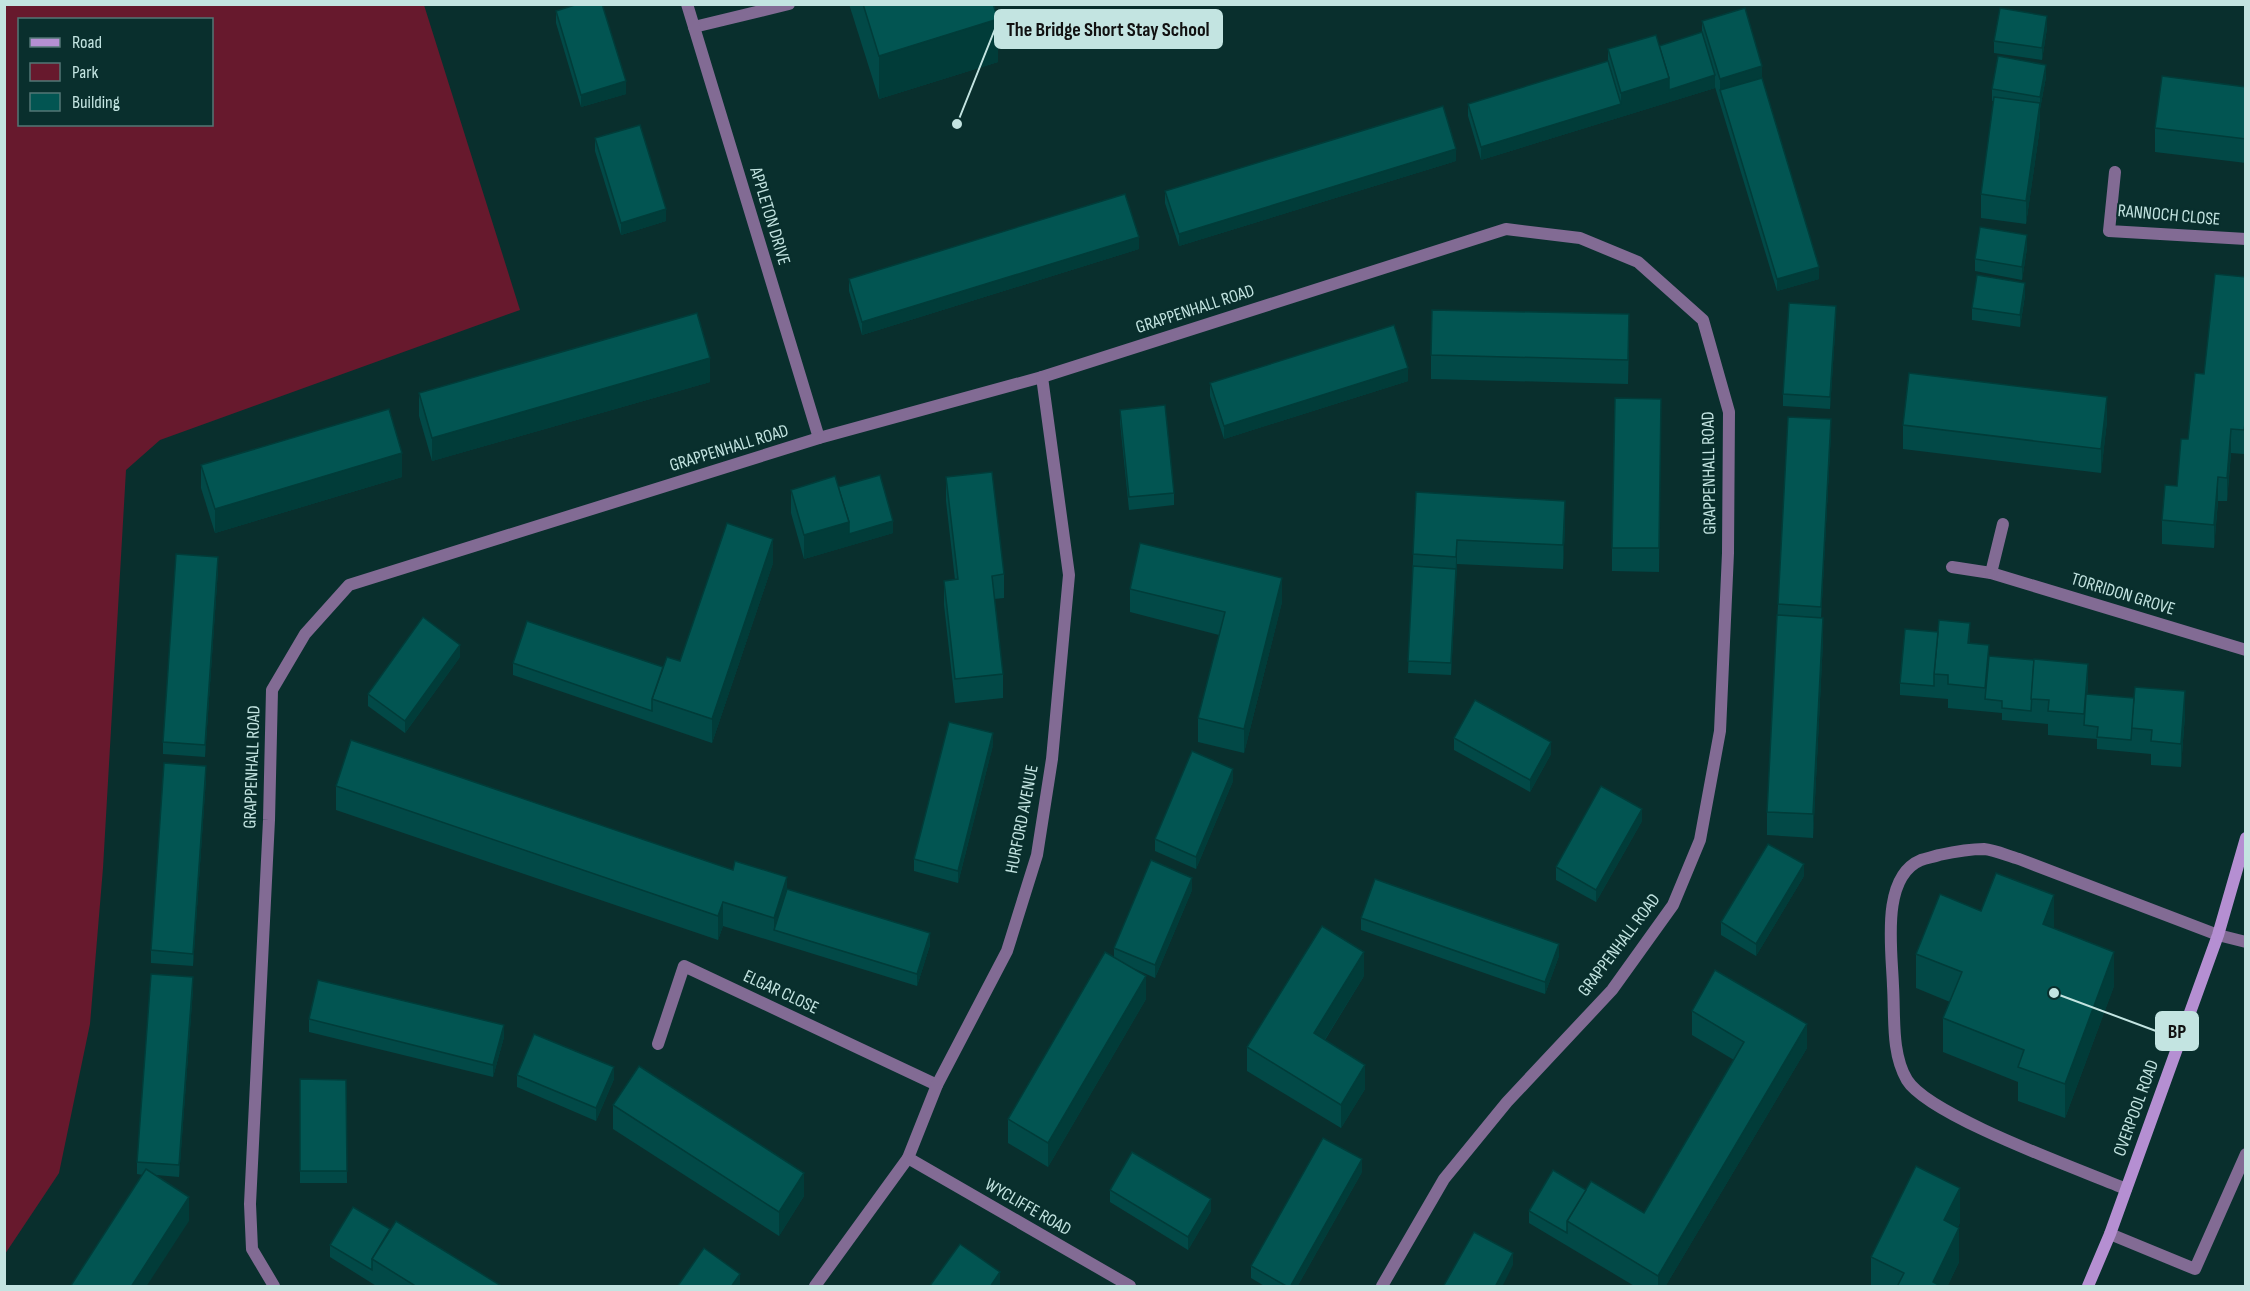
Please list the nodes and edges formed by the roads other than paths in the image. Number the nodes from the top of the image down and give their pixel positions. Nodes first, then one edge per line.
1 (687, 4) edge
2 (789, 4) edge
3 (694, 27) junction
4 (2115, 172) dead end
5 (2246, 239) edge
6 (1042, 377) junction
7 (819, 438) junction
8 (2003, 524) dead end
9 (1952, 567) dead end
10 (1991, 573) junction
11 (2246, 651) edge
12 (2246, 838) edge
13 (2218, 935) junction
14 (2246, 942) edge
15 (658, 1044) dead end
16 (937, 1085) junction
17 (2246, 1154) edge
18 (908, 1158) junction
19 (2126, 1189) junction
20 (2110, 1234) junction
21 (274, 1287) edge
22 (815, 1287) edge
23 (1130, 1287) edge
24 (1382, 1287) edge
25 (2088, 1287) edge

1 - 3 street, APPLETON DRIVE
2 - 3 street
3 - 7 street, APPLETON DRIVE
4 - 5 street, RANNOCH CLOSE
6 - 7 street, GRAPPENHALL ROAD
6 - 16 street, HURFORD AVENUE
6 - 24 street, GRAPPENHALL ROAD
7 - 21 street, GRAPPENHALL ROAD
8 - 10 street
9 - 10 street, TORRIDON GROVE
10 - 11 street, TORRIDON GROVE
12 - 13 street, OVERPOOL ROAD
13 - 14 street
13 - 19 street, OVERPOOL ROAD
13 - 19 street
15 - 16 street, ELGAR CLOSE
16 - 18 street, HURFORD AVENUE
17 - 20 street
18 - 22 street, HURFORD AVENUE
18 - 23 street, WYCLIFFE ROAD
19 - 20 street, OVERPOOL ROAD
20 - 25 street, OVERPOOL ROAD

